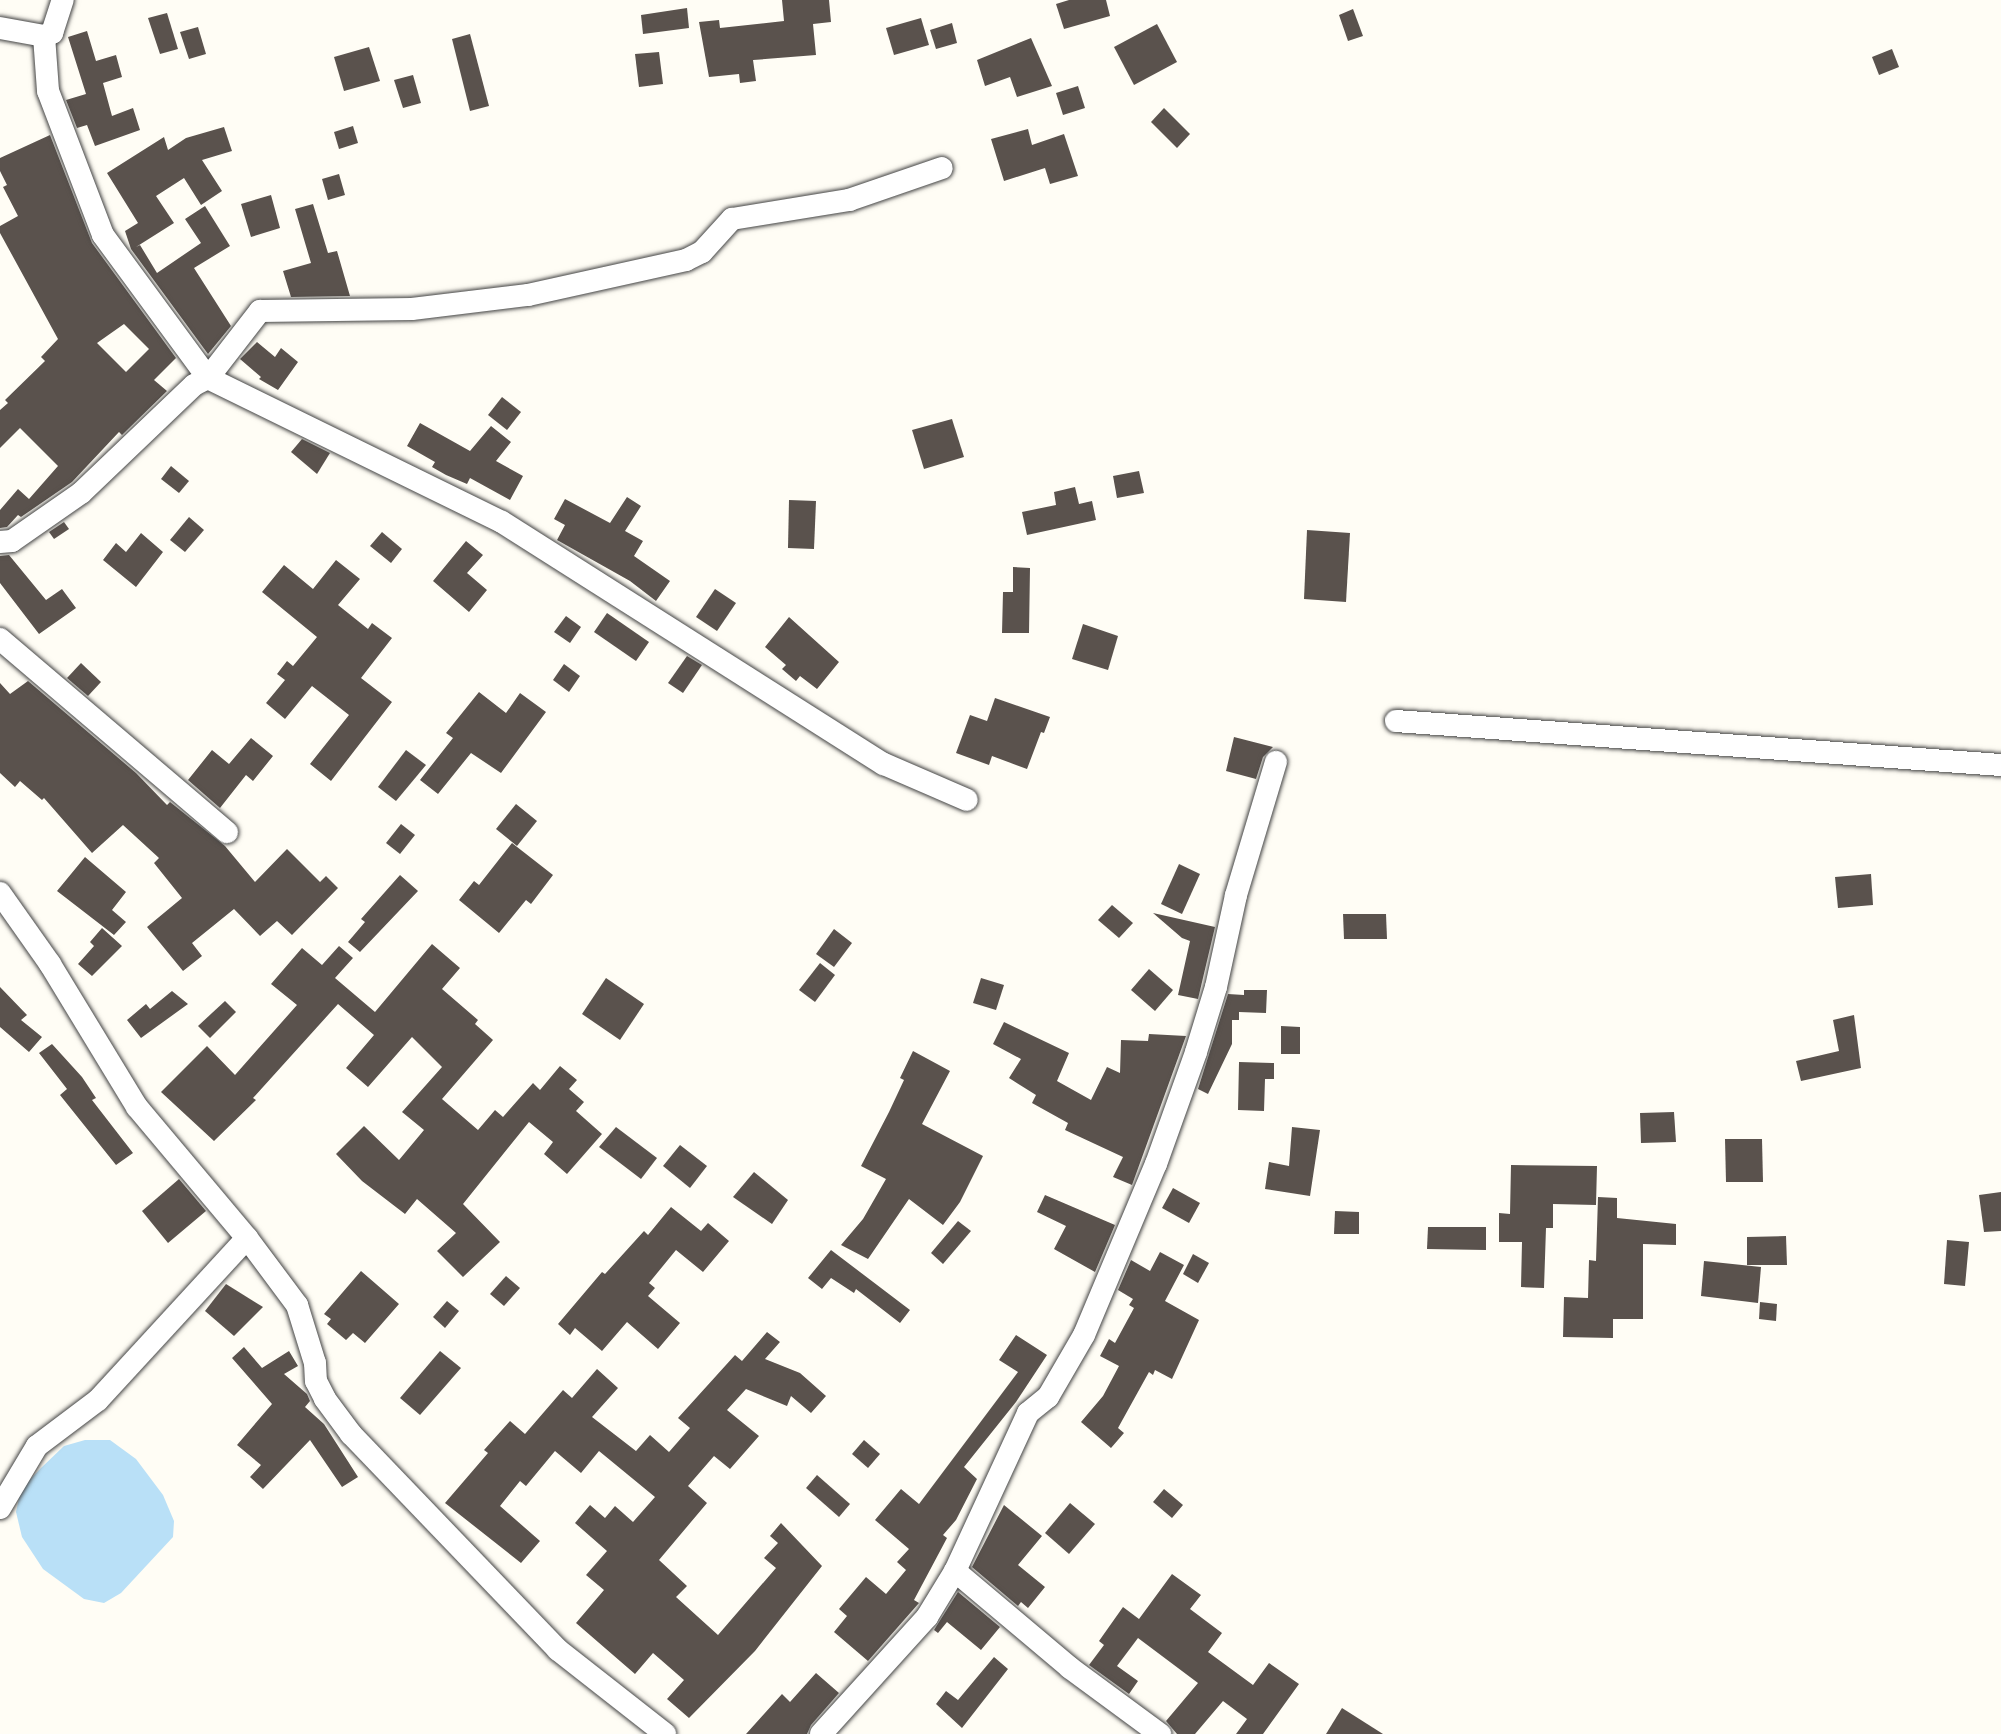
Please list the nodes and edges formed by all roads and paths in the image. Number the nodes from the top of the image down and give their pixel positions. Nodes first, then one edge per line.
1 (63, 0) edge
2 (0, 28) edge
3 (44, 36) junction
4 (942, 168) dead end
5 (208, 378) junction
6 (1, 544) edge
7 (0, 639) edge
8 (1396, 721) dead end
9 (1276, 762) dead end
10 (2001, 765) edge
11 (967, 800) dead end
12 (227, 832) dead end
13 (0, 893) edge
14 (247, 1238) junction
15 (0, 1508) edge
16 (955, 1571) junction
17 (665, 1734) edge
18 (821, 1734) edge
19 (1160, 1734) edge

1 - 3 street
2 - 3 street
3 - 5 street
4 - 5 street
5 - 6 street
5 - 11 street
7 - 12 street
8 - 10 street
9 - 16 street
13 - 14 street
14 - 15 street
14 - 17 street
16 - 18 street
16 - 19 street

